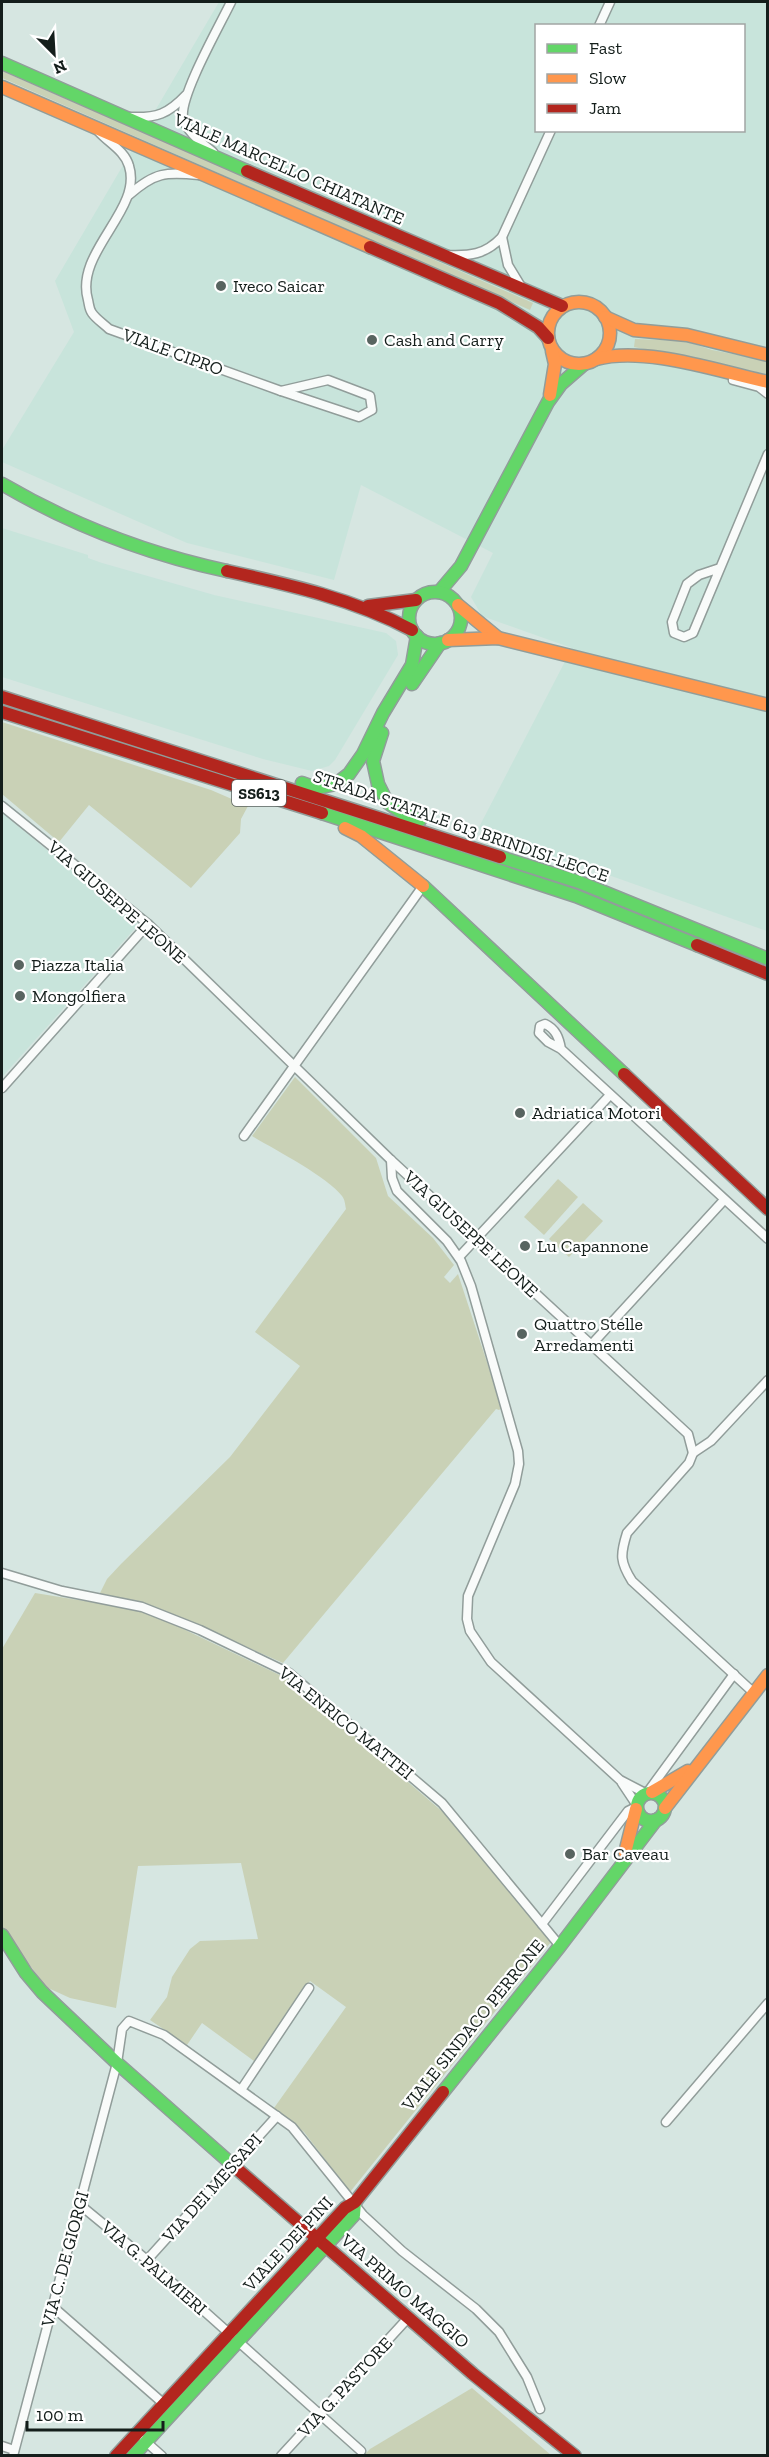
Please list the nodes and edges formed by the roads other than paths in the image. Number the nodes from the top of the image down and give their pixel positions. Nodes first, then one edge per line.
1 (231, 2) edge
2 (610, 2) edge
3 (600, 24) edge
4 (2, 63) edge
5 (2, 87) edge
6 (186, 95) junction
7 (126, 117) junction
8 (97, 129) junction
9 (550, 132) edge
10 (223, 159) junction
11 (204, 176) junction
12 (128, 195) junction
13 (502, 237) junction
14 (437, 254) junction
15 (525, 291) junction
16 (562, 306) junction
17 (605, 316) junction
18 (550, 344) junction
19 (768, 355) edge
20 (589, 362) junction
21 (705, 368) junction
22 (768, 382) edge
23 (281, 391) junction
24 (768, 394) edge
25 (548, 402) junction
26 (768, 454) edge
27 (2, 484) edge
28 (461, 566) junction
29 (720, 568) junction
30 (439, 592) junction
31 (416, 600) junction
32 (456, 602) junction
33 (367, 606) junction
34 (415, 633) junction
35 (498, 638) junction
36 (444, 642) junction
37 (2, 697) edge
38 (768, 705) edge
39 (2, 712) edge
40 (176, 751) junction
41 (231, 785) junction
42 (2, 806) edge
43 (510, 859) junction
44 (423, 886) junction
45 (148, 924) junction
46 (768, 959) edge
47 (768, 974) edge
48 (561, 1049) dead end
49 (294, 1066) junction
50 (2, 1088) edge
51 (610, 1095) junction
52 (244, 1136) dead end
53 (391, 1160) junction
54 (724, 1200) junction
55 (768, 1209) edge
56 (477, 1239) junction
57 (768, 1239) edge
58 (459, 1257) junction
59 (592, 1344) junction
60 (768, 1380) edge
61 (693, 1454) junction
62 (2, 1573) edge
63 (734, 1674) junction
64 (768, 1675) edge
65 (754, 1692) junction
66 (705, 1756) junction
67 (620, 1780) junction
68 (648, 1793) junction
69 (636, 1807) junction
70 (665, 1808) junction
71 (656, 1820) junction
72 (618, 1870) junction
73 (542, 1924) junction
74 (2, 1935) edge
75 (560, 1946) junction
76 (309, 1988) dead end
77 (768, 2003) edge
78 (764, 2013) edge
79 (117, 2063) junction
80 (241, 2090) junction
81 (277, 2116) junction
82 (666, 2122) dead end
83 (233, 2165) junction
84 (355, 2202) junction
85 (79, 2204) junction
86 (316, 2239) junction
87 (326, 2247) junction
88 (147, 2260) junction
89 (52, 2306) junction
90 (408, 2318) junction
91 (234, 2337) junction
92 (164, 2404) junction
93 (540, 2409) dead end
94 (320, 2414) junction
95 (141, 2438) junction
96 (2, 2446) edge
97 (361, 2451) dead end
98 (13, 2452) edge
99 (116, 2456) edge
100 (133, 2456) edge
101 (162, 2456) edge
102 (281, 2456) edge
103 (574, 2456) edge

1 - 6 street
2 - 3 street
4 - 7 main road, VIALE MARCELLO CHIATANTE
5 - 8 main road
6 - 7 street
6 - 10 street
7 - 10 main road, VIALE MARCELLO CHIATANTE
8 - 11 main road
8 - 12 street, VIALE CIPRO
9 - 13 street
10 - 14 main road, VIALE MARCELLO CHIATANTE
11 - 12 street, VIALE CIPRO
11 - 18 main road
12 - 23 street, VIALE CIPRO
13 - 14 street
13 - 15 street
14 - 15 main road, VIALE MARCELLO CHIATANTE
15 - 16 main road, VIALE MARCELLO CHIATANTE
16 - 17 main road, VIALE MARCELLO CHIATANTE
16 - 18 main road
17 - 19 main road, VIALE MARCELLO CHIATANTE
17 - 20 main road
18 - 20 main road
18 - 25 main road
20 - 21 main road
20 - 25 main road
21 - 22 main road
21 - 24 street
23 - 23 street, VIALE CIPRO
25 - 28 main road
26 - 29 street
27 - 33 main road
28 - 30 main road
28 - 32 main road
29 - 29 street
30 - 31 main road
30 - 32 main road
31 - 33 main road
31 - 34 main road
32 - 35 main road
32 - 36 main road
33 - 34 main road
34 - 36 main road
34 - 40 main road
35 - 36 main road
35 - 38 main road
36 - 43 main road
37 - 40 main road, STRADA STATALE 613 BRINDISI-LECCE / SS613
39 - 41 main road, STRADA STATALE 613 BRINDISI-LECCE / SS613
40 - 43 main road, STRADA STATALE 613 BRINDISI-LECCE / SS613
41 - 44 main road
41 - 47 main road, STRADA STATALE 613 BRINDISI-LECCE / SS613
42 - 45 street, VIA GIUSEPPE LEONE
43 - 46 main road, STRADA STATALE 613 BRINDISI-LECCE / SS613
44 - 49 street
44 - 55 main road
45 - 49 street, VIA GIUSEPPE LEONE
45 - 50 street
48 - 51 street
49 - 52 street
49 - 53 street, VIA GIUSEPPE LEONE
51 - 54 street
51 - 56 street
53 - 56 street, VIA GIUSEPPE LEONE
53 - 58 street
54 - 57 street
54 - 59 street
56 - 58 street
56 - 59 street, VIA GIUSEPPE LEONE
58 - 67 street
59 - 61 street, VIA GIUSEPPE LEONE
60 - 61 street
61 - 63 street
62 - 73 street, VIA ENRICO MATTEI
63 - 65 street
63 - 68 street
64 - 65 main road
65 - 66 main road
66 - 68 main road
66 - 70 main road
67 - 68 street
67 - 69 street
68 - 69 main road
68 - 70 main road
69 - 71 main road
69 - 72 main road, VIALE SINDACO PERRONE
69 - 73 street
70 - 71 main road
71 - 72 main road, VIALE SINDACO PERRONE
72 - 75 main road, VIALE SINDACO PERRONE
73 - 75 street, VIA ENRICO MATTEI
74 - 79 main road, VIA PRIMO MAGGIO
75 - 84 main road, VIALE SINDACO PERRONE
76 - 80 street
77 - 78 street
78 - 82 street
79 - 80 street, VIA C. DE GIORGI
79 - 83 main road, VIA PRIMO MAGGIO
79 - 85 street, VIA C. DE GIORGI
80 - 81 street
81 - 83 street, VIA DEI MESSAPI
81 - 84 street
83 - 86 main road, VIA PRIMO MAGGIO
83 - 88 street, VIA DEI MESSAPI
84 - 86 main road, VIALE DEI PINI
84 - 87 main road, VIALE DEI PINI
84 - 93 street
85 - 88 street, VIA G. PALMIERI
85 - 89 street, VIA C. DE GIORGI
86 - 87 main road, VIA PRIMO MAGGIO
86 - 91 main road, VIALE DEI PINI
87 - 90 main road, VIA PRIMO MAGGIO
87 - 91 main road, VIALE DEI PINI
88 - 91 street, VIA G. PALMIERI
89 - 92 street
89 - 98 street, VIA C. DE GIORGI
90 - 94 street, VIA G. PASTORE
90 - 103 main road, VIA PRIMO MAGGIO
91 - 92 main road, VIALE DEI PINI
91 - 94 street, VIA G. PALMIERI
91 - 95 main road, VIALE DEI PINI
92 - 95 main road, VIALE DEI PINI
94 - 97 street, VIA G. PALMIERI
94 - 102 street, VIA G. PASTORE
95 - 99 main road, VIALE DEI PINI
95 - 100 main road, VIALE DEI PINI
95 - 101 street
96 - 98 street

